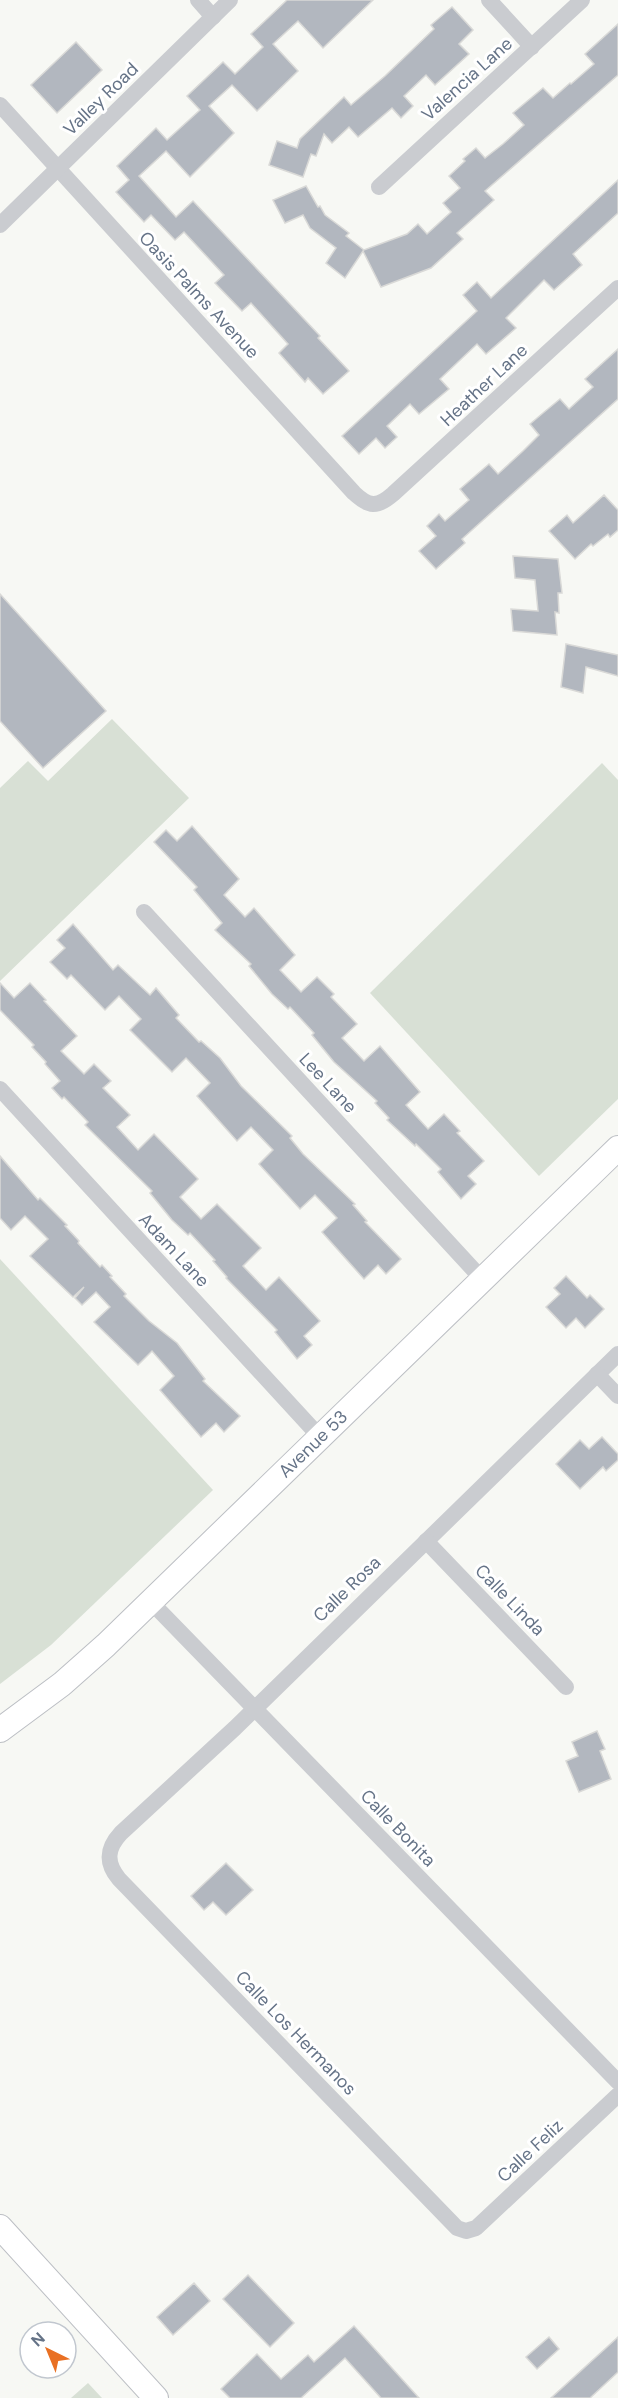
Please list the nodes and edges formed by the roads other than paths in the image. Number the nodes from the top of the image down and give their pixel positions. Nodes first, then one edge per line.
1 (198, 0) edge
2 (230, 0) edge
3 (489, 0) edge
4 (582, 0) edge
5 (213, 17) junction
6 (532, 46) junction
7 (0, 105) edge
8 (57, 169) junction
9 (378, 187) dead end
10 (0, 225) edge
11 (618, 288) edge
12 (373, 506) joint
13 (144, 912) dead end
14 (0, 1089) edge
15 (618, 1148) edge
16 (483, 1280) junction
17 (618, 1354) edge
18 (597, 1374) junction
19 (618, 1396) edge
20 (320, 1437) junction
21 (426, 1541) junction
22 (151, 1602) junction
23 (566, 1687) dead end
24 (255, 1708) junction
25 (0, 1730) edge
26 (108, 1855) joint
27 (618, 2082) edge
28 (618, 2095) edge
29 (0, 2227) edge
30 (466, 2231) joint
31 (156, 2398) edge

1 - 5 street
2 - 5 street, Valley Road
3 - 6 street
4 - 6 street, Valencia Lane
5 - 8 street, Valley Road
6 - 9 street, Valencia Lane
7 - 8 street, Oasis Palms Avenue
8 - 10 street, Valley Road
8 - 12 street, Oasis Palms Avenue
11 - 12 street, Heather Lane
13 - 16 street, Lee Lane
14 - 20 street, Adam Lane
15 - 16 street, Avenue 53
16 - 20 street, Avenue 53
17 - 18 street, Calle Rosa
18 - 19 street
18 - 21 street, Calle Rosa
20 - 22 street, Avenue 53
21 - 23 street, Calle Linda
21 - 24 street, Calle Rosa
22 - 24 street, Calle Bonita
22 - 25 street, Avenue 53
24 - 26 street, Calle Rosa
24 - 27 street, Calle Bonita
26 - 30 street, Calle Los Hermanos
28 - 30 street, Calle Feliz
29 - 31 street

